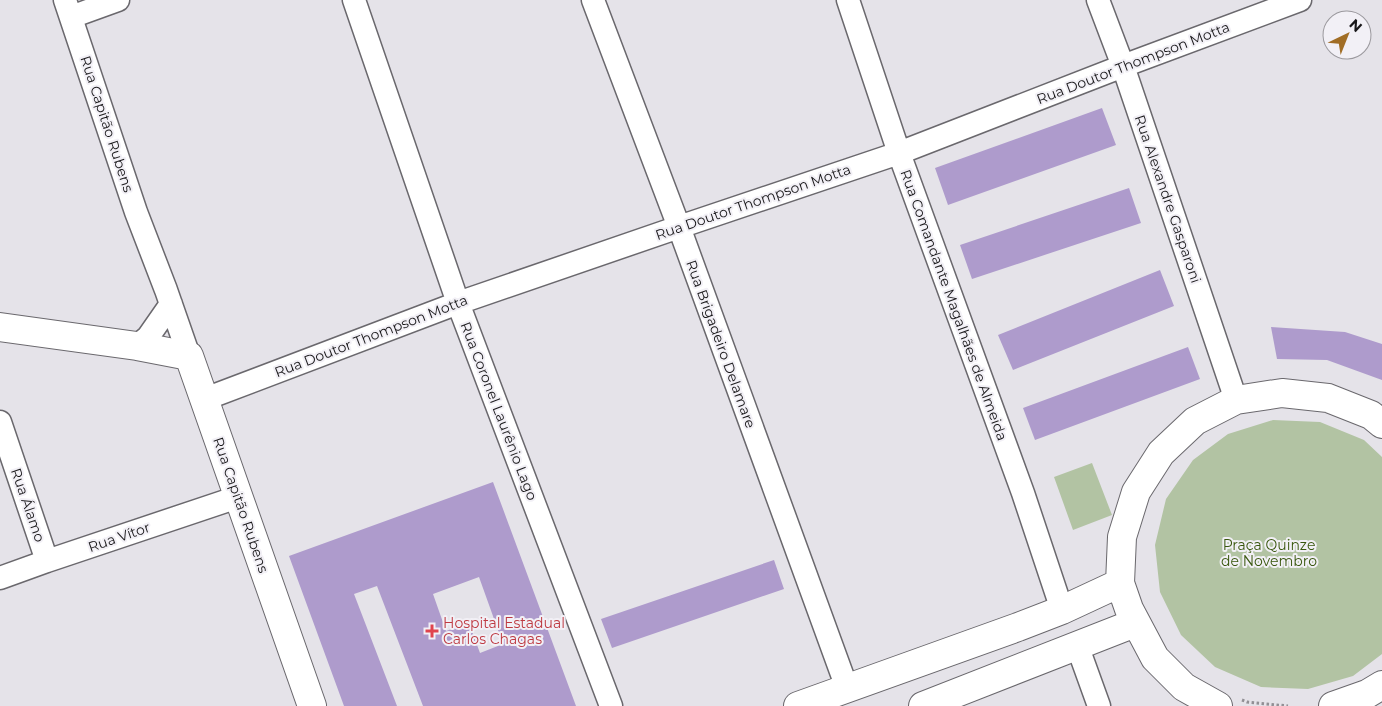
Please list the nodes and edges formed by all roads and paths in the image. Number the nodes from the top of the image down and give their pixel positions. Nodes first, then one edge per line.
1 (118, 0) edge
2 (354, 0) edge
3 (593, 0) edge
4 (848, 0) edge
5 (1098, 0) edge
6 (1300, 0) edge
7 (68, 9) edge
8 (1123, 66) junction
9 (899, 153) junction
10 (678, 227) junction
11 (458, 303) junction
12 (171, 304) junction
13 (0, 327) edge
14 (137, 346) junction
15 (189, 356) junction
16 (205, 399) junction
17 (1236, 400) junction
18 (0, 422) edge
19 (1382, 424) edge
20 (238, 497) junction
21 (47, 561) junction
22 (0, 578) edge
23 (1120, 583) junction
24 (1062, 610) junction
25 (1135, 623) junction
26 (1077, 645) junction
27 (1382, 685) edge
28 (847, 688) junction
29 (1338, 705) edge
30 (312, 706) edge
31 (611, 706) edge
32 (798, 706) edge
33 (923, 706) edge
34 (1099, 706) edge
35 (1218, 706) edge

1 - 7 street
2 - 11 street, Rua Coronel Laurênio Lago
3 - 10 street, Rua Brigadeiro Delamare
4 - 9 street, Rua Comandante Magalhães de Almeida
5 - 8 street, Rua Alexandre Gasparoni
6 - 8 street, Rua Doutor Thompson Motta
7 - 12 street, Rua Capitão Rubens
8 - 9 street, Rua Doutor Thompson Motta
8 - 17 street, Rua Alexandre Gasparoni
9 - 10 street, Rua Doutor Thompson Motta
9 - 24 street, Rua Comandante Magalhães de Almeida
10 - 11 street, Rua Doutor Thompson Motta
10 - 28 street, Rua Brigadeiro Delamare
11 - 16 street, Rua Doutor Thompson Motta
11 - 31 street, Rua Coronel Laurênio Lago
12 - 14 street
12 - 15 street, Rua Capitão Rubens
13 - 14 main road
14 - 15 main road
15 - 16 main road, Rua Capitão Rubens
16 - 20 main road, Rua Capitão Rubens
17 - 19 main road
17 - 23 main road
18 - 21 street, Rua Álamo
20 - 21 street, Rua Vítor
20 - 30 main road, Rua Capitão Rubens
21 - 22 street, Rua Vítor
23 - 24 main road
23 - 25 main road
24 - 28 main road
25 - 26 main road
25 - 35 main road
26 - 33 main road
26 - 34 street
27 - 29 main road
28 - 32 main road

